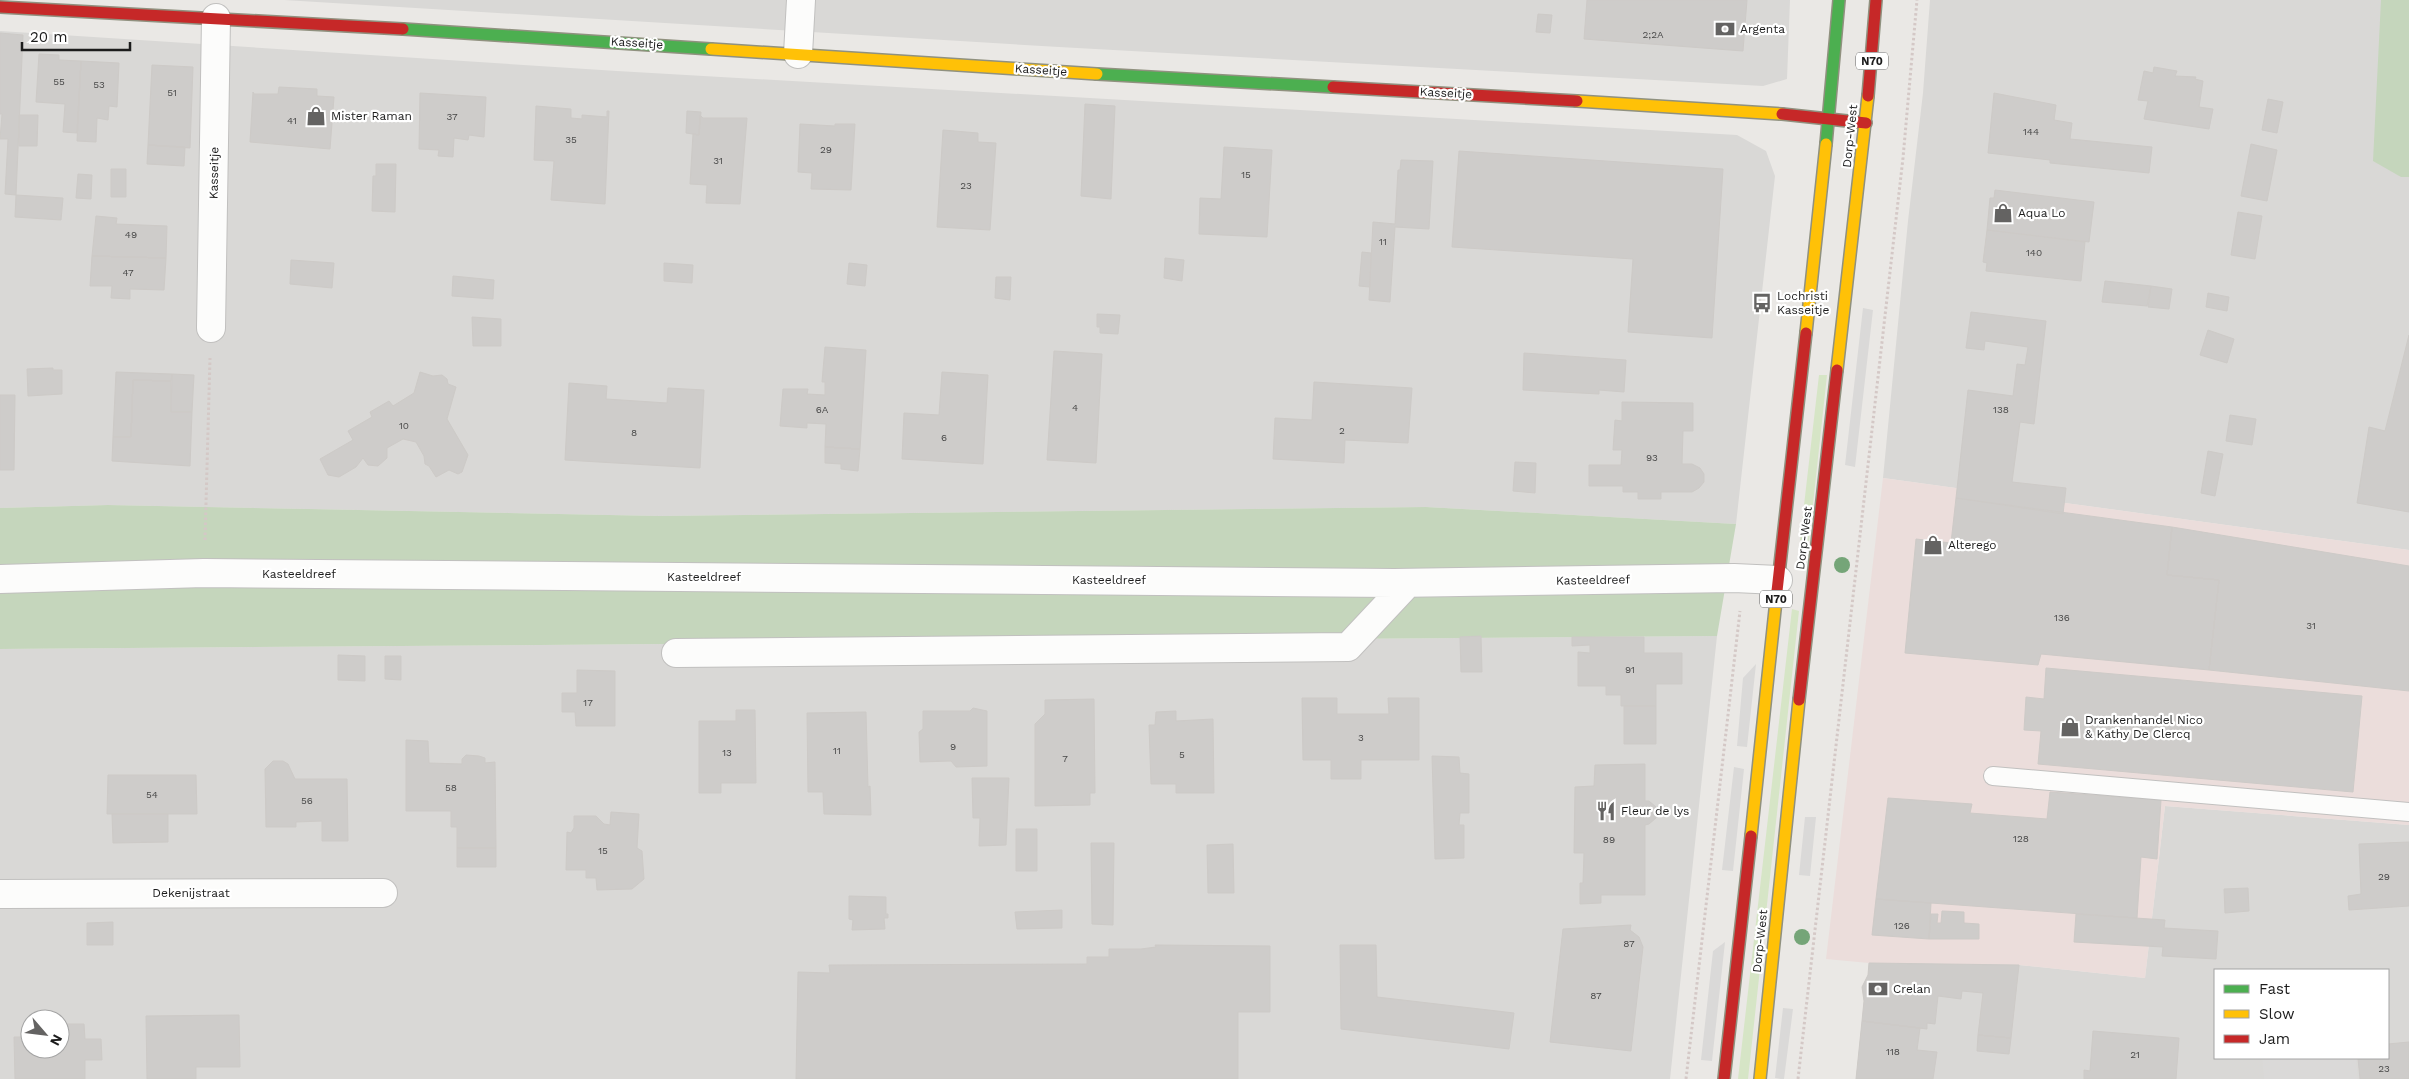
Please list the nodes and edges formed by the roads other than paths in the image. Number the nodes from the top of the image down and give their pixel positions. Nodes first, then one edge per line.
1 (801, 0) edge
2 (1839, 0) edge
3 (1876, 0) edge
4 (0, 7) edge
5 (216, 18) junction
6 (798, 54) junction
7 (1829, 119) junction
8 (1866, 123) junction
9 (211, 328) road end
10 (0, 579) edge
11 (1778, 580) junction
12 (1408, 583) junction
13 (676, 653) dead end
14 (1993, 776) dead end
15 (2409, 812) edge
16 (383, 893) dead end
17 (0, 894) edge
18 (1724, 1079) edge
19 (1760, 1079) edge

1 - 6 street
2 - 7 main road, Dorp-West / N70
3 - 8 main road, Dorp-West / N70
4 - 5 main road, Kasseitje
5 - 6 main road, Kasseitje
5 - 9 street, Kasseitje
6 - 7 main road, Kasseitje
7 - 8 main road, Kasseitje
7 - 11 main road, Dorp-West / N70
8 - 19 main road, Dorp-West / N70
10 - 12 street, Kasteeldreef
11 - 12 street, Kasteeldreef
11 - 18 main road, Dorp-West / N70
12 - 13 street
14 - 15 lane
16 - 17 street, Dekenijstraat

